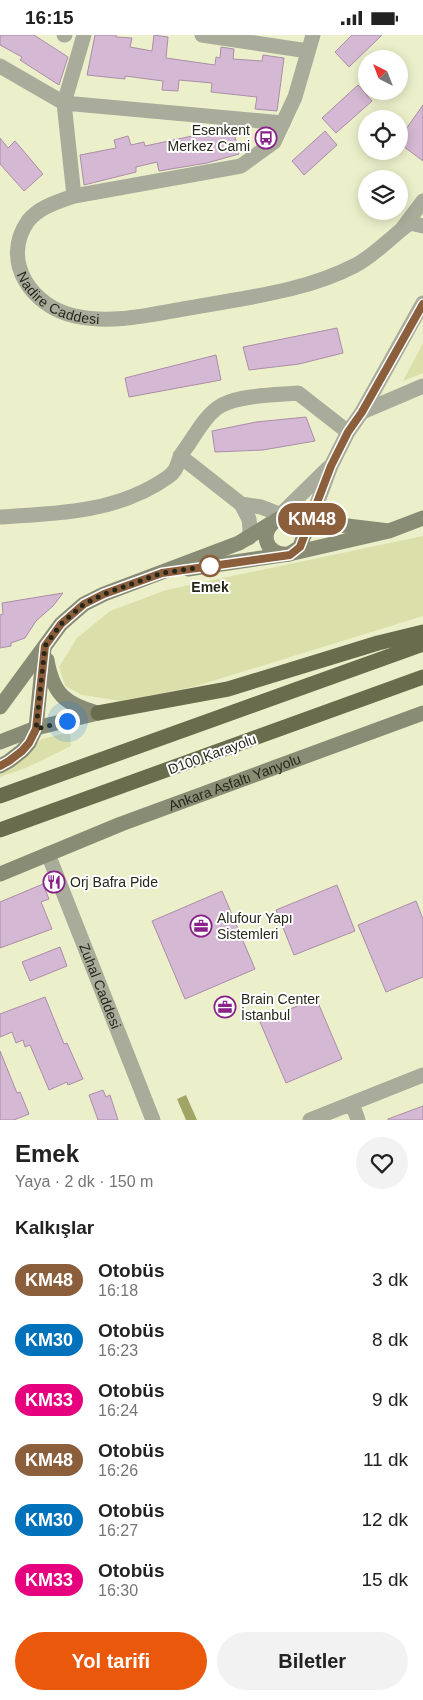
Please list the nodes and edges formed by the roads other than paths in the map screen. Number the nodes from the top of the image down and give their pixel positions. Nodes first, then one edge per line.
1 (84, 35) edge
2 (202, 35) edge
3 (313, 35) edge
4 (308, 51) junction
5 (0, 66) edge
6 (64, 103) junction
7 (283, 123) junction
8 (74, 196) junction
9 (423, 201) edge
10 (423, 226) edge
11 (402, 229) junction
12 (423, 303) edge
13 (423, 386) edge
14 (362, 412) junction
15 (348, 432) junction
16 (180, 456) junction
17 (331, 466) junction
18 (241, 504) junction
19 (0, 517) edge
20 (423, 518) edge
21 (280, 520) junction
22 (310, 521) junction
23 (390, 531) junction
24 (249, 538) junction
25 (303, 541) junction
26 (290, 555) junction
27 (162, 573) junction
28 (423, 632) edge
29 (423, 644) edge
30 (45, 646) junction
31 (423, 677) edge
32 (0, 707) edge
33 (98, 713) junction
34 (423, 713) edge
35 (36, 729) junction
36 (0, 742) edge
37 (0, 766) edge
38 (0, 796) edge
39 (0, 830) edge
40 (48, 854) junction
41 (0, 874) edge
42 (423, 1075) edge
43 (352, 1103) junction
44 (153, 1120) edge
45 (310, 1120) edge
46 (358, 1120) edge

1 - 6 street
2 - 4 street
3 - 4 street, Nadire Caddesi
4 - 7 street, Nadire Caddesi
5 - 6 street
6 - 7 street
6 - 8 street
7 - 8 street, Nadire Caddesi
8 - 11 street, Nadire Caddesi
9 - 11 street, Nadire Caddesi
10 - 11 street
12 - 14 street
13 - 14 street
14 - 15 street
15 - 16 street
15 - 17 street
16 - 18 street
16 - 19 street
17 - 21 street
17 - 22 street
18 - 21 street
18 - 24 street
20 - 23 main road
21 - 22 main road
21 - 24 main road
21 - 25 main road
21 - 26 main road
22 - 23 main road
22 - 25 street
23 - 26 main road
24 - 27 main road
25 - 26 main road
26 - 27 main road
27 - 30 main road
28 - 33 highway
29 - 38 highway
30 - 32 main road
30 - 33 main road
30 - 35 main road
31 - 39 highway, D100 Karayolu
33 - 35 main road
34 - 40 main road, Ankara Asfaltı Yanyolu
35 - 36 main road
35 - 37 main road
40 - 41 main road, Ankara Asfaltı Yanyolu
40 - 44 street, Zuhal Caddesi
42 - 43 street
43 - 45 street
43 - 46 street

